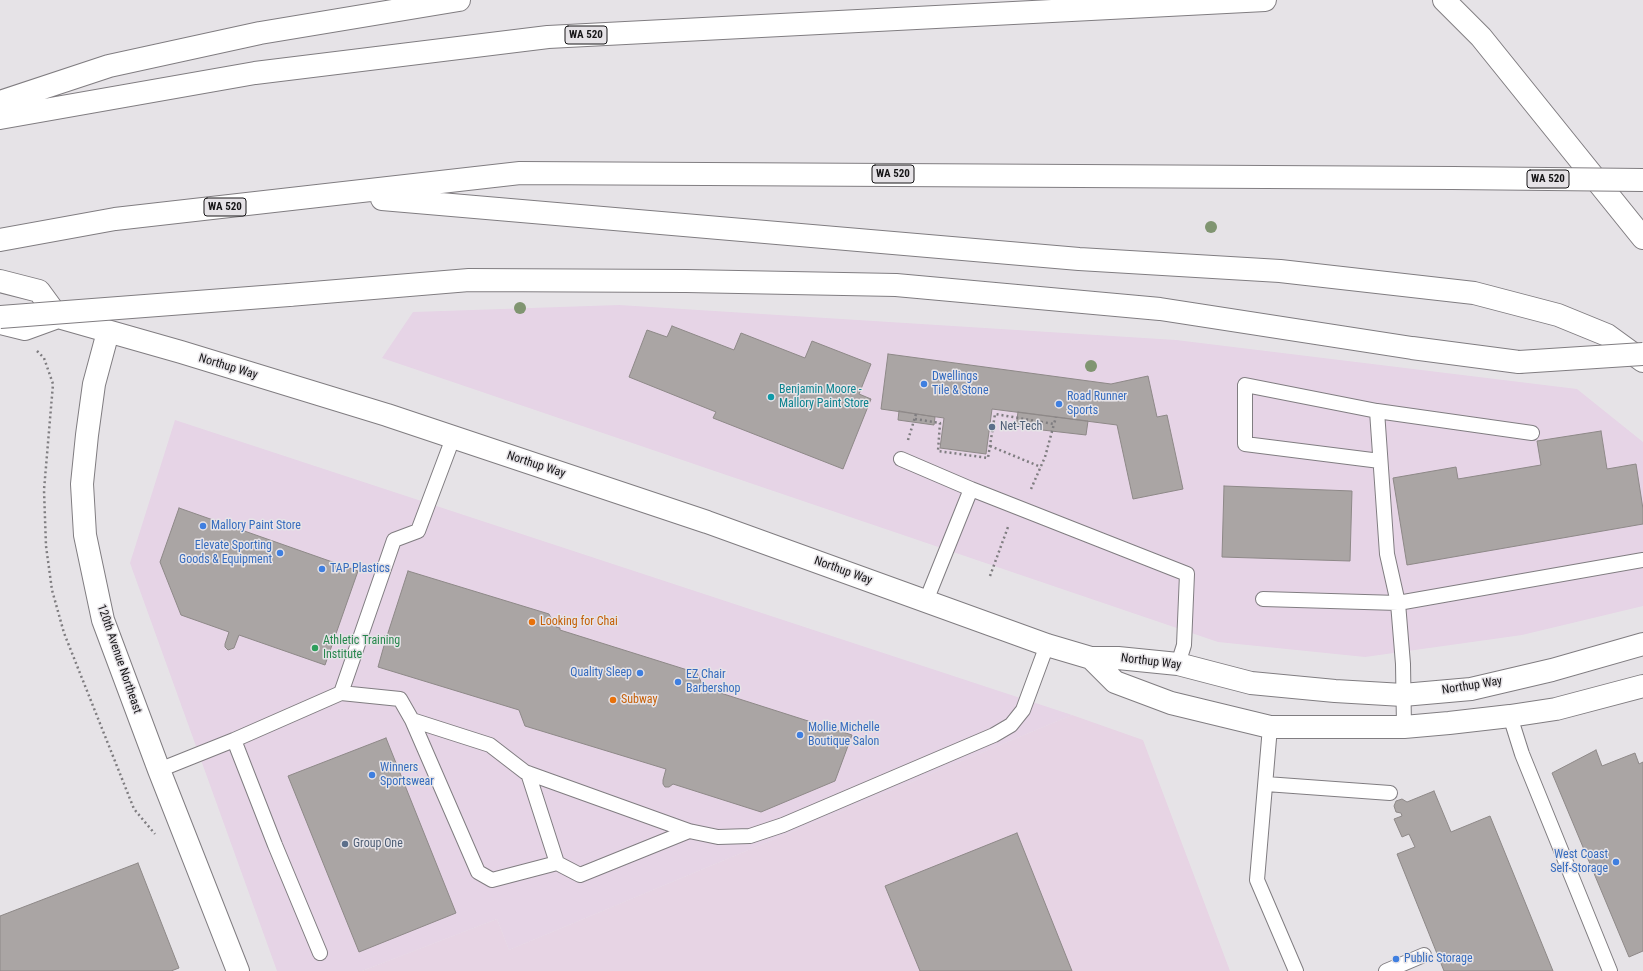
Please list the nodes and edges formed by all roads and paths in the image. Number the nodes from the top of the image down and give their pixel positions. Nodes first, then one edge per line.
1 (459, 0) edge
2 (1265, 0) edge
3 (1444, 0) edge
4 (0, 102) edge
5 (0, 118) edge
6 (1643, 180) edge
7 (335, 195) junction
8 (1643, 238) edge
9 (0, 240) edge
10 (0, 281) edge
11 (0, 316) edge
12 (58, 317) junction
13 (0, 323) edge
14 (108, 332) junction
15 (1643, 354) edge
16 (1643, 361) edge
17 (53, 384) dead end
18 (1377, 411) junction
19 (916, 414) dead end
20 (1056, 417) dead end
21 (915, 419) junction
22 (1054, 424) junction
23 (914, 425) dead end
24 (1532, 433) dead end
25 (453, 438) junction
26 (990, 446) junction
27 (901, 459) dead end
28 (1380, 461) junction
29 (1041, 467) junction
30 (1034, 483) dead end
31 (971, 489) junction
32 (1009, 522) dead end
33 (1643, 560) edge
34 (990, 576) dead end
35 (1263, 599) dead end
36 (926, 601) junction
37 (1398, 602) junction
38 (1643, 644) edge
39 (1048, 645) junction
40 (1091, 658) junction
41 (1178, 664) junction
42 (1643, 686) edge
43 (341, 693) junction
44 (1403, 695) junction
45 (1510, 716) junction
46 (412, 720) junction
47 (1270, 727) junction
48 (1404, 727) junction
49 (234, 740) junction
50 (159, 770) junction
51 (528, 773) junction
52 (1266, 784) junction
53 (1390, 793) dead end
54 (134, 809) dead end
55 (689, 831) junction
56 (558, 863) junction
57 (320, 953) dead end
58 (1424, 955) dead end
59 (238, 971) edge
60 (1296, 971) edge
61 (1386, 971) edge
62 (1610, 971) edge

1 - 4 main road
2 - 5 main road, WA 520
3 - 8 main road
6 - 7 main road, WA 520, bridge
7 - 9 main road, WA 520
7 - 16 main road
10 - 12 main road
11 - 15 main road, bridge
12 - 13 main road
12 - 14 main road, Northup Way
14 - 25 main road, Northup Way
14 - 50 main road, 120th Avenue Northeast
17 - 54 path
18 - 24 lane
18 - 28 lane
18 - 28 lane
19 - 21 path
20 - 22 path
21 - 23 path
21 - 26 path
22 - 26 path
22 - 29 path
25 - 36 main road, Northup Way
25 - 43 lane
26 - 29 path
27 - 31 lane
28 - 37 lane
29 - 30 path
31 - 36 lane
31 - 41 lane
32 - 34 path
33 - 37 lane
35 - 37 lane
36 - 39 main road, Northup Way
37 - 44 lane
38 - 44 main road, Northup Way
39 - 40 main road, Northup Way
39 - 55 lane
40 - 41 main road, Northup Way
40 - 47 main road
41 - 44 main road, Northup Way
42 - 45 main road
43 - 46 lane
43 - 49 lane
44 - 48 lane
45 - 48 main road
45 - 62 lane
46 - 51 lane
46 - 56 lane
47 - 48 main road
47 - 52 lane
49 - 50 lane
49 - 57 lane
50 - 59 main road, 120th Avenue Northeast
51 - 55 lane
51 - 56 lane
52 - 53 lane
52 - 60 lane
55 - 56 lane
58 - 61 lane

